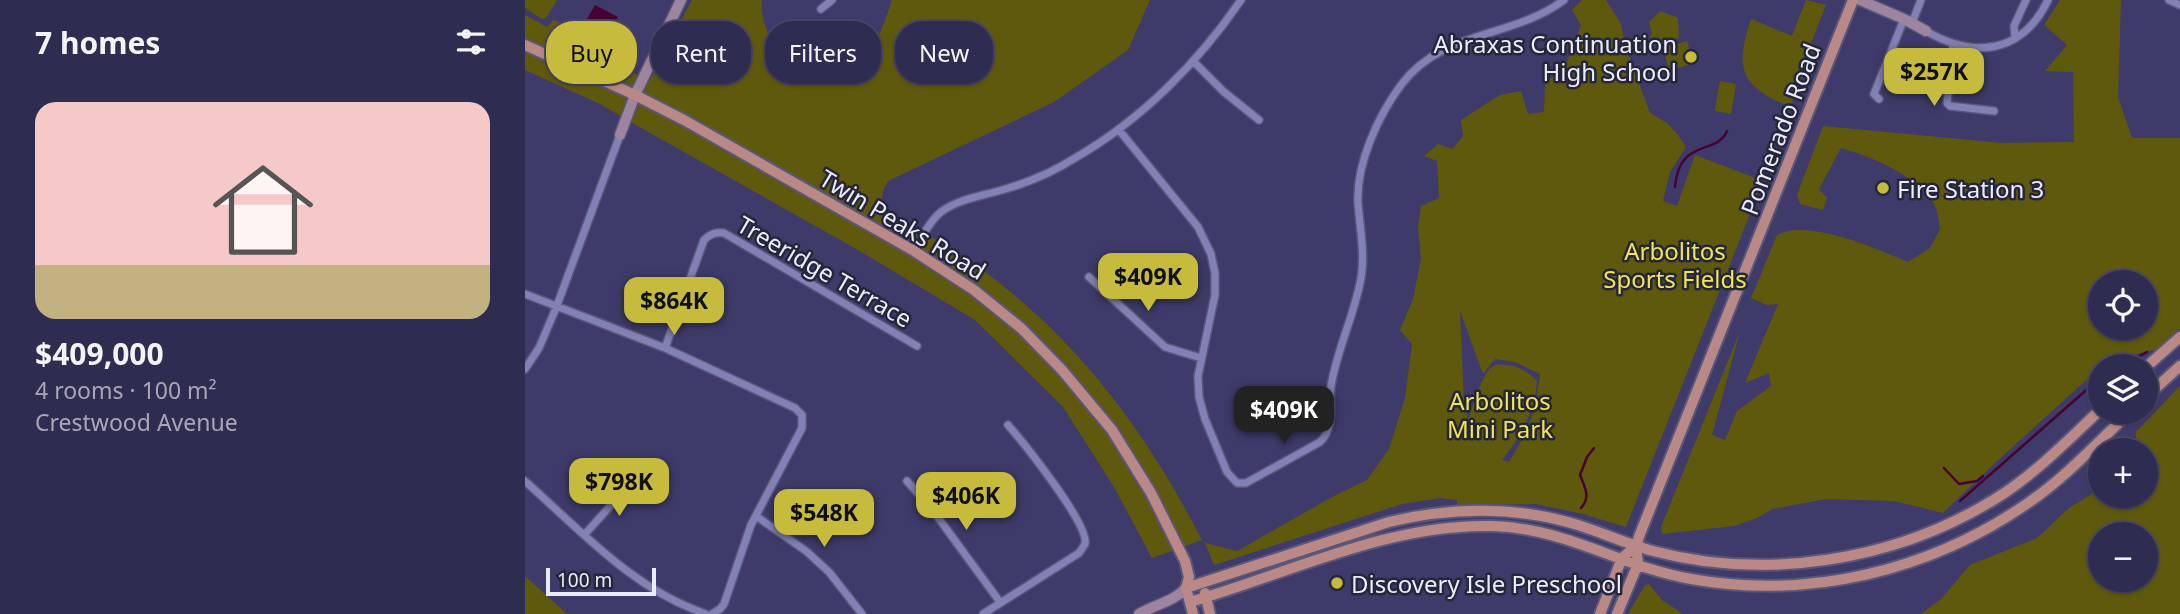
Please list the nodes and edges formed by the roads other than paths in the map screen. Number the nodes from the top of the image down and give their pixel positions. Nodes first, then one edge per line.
1 (681, 0) edge
2 (832, 0) edge
3 (1241, 0) edge
4 (1564, 0) edge
5 (1853, 0) edge
6 (1860, 0) edge
7 (1921, 0) edge
8 (2025, 0) edge
9 (2048, 0) edge
10 (2169, 0) edge
11 (2180, 5) edge
12 (821, 9) dead end
13 (1908, 21) junction
14 (1926, 31) joint
15 (2015, 38) junction
16 (525, 45) edge
17 (1953, 45) junction
18 (1192, 61) junction
19 (635, 95) junction
20 (1879, 99) dead end
21 (1994, 111) dead end
22 (1259, 120) dead end
23 (1119, 130) junction
24 (620, 135) joint
25 (914, 251) junction
26 (1089, 277) dead end
27 (525, 294) edge
28 (556, 308) junction
29 (2180, 337) edge
30 (917, 346) dead end
31 (664, 348) junction
32 (2158, 356) edge
33 (1201, 358) junction
34 (2180, 366) edge
35 (525, 369) edge
36 (2158, 386) edge
37 (2088, 421) edge
38 (2117, 424) edge
39 (1008, 425) dead end
40 (525, 481) edge
41 (907, 481) dead end
42 (631, 483) dead end
43 (756, 516) junction
44 (585, 534) junction
45 (1636, 545) junction
46 (1622, 558) junction
47 (1638, 564) junction
48 (1202, 584) junction
49 (1186, 591) junction
50 (1206, 597) junction
51 (1000, 602) junction
52 (706, 614) edge
53 (714, 614) edge
54 (862, 614) edge
55 (983, 614) edge
56 (1139, 614) edge
57 (1193, 614) edge
58 (1210, 614) edge
59 (1600, 614) edge
60 (1617, 614) edge

1 - 19 street
2 - 12 street
3 - 18 street
4 - 33 street
5 - 45 main road, Pomerado Road
6 - 13 street
7 - 13 street
8 - 15 street
9 - 15 street
10 - 11 street
13 - 14 street
13 - 20 street
14 - 17 street
15 - 17 street
16 - 19 main road, Twin Peaks Road
17 - 21 street
18 - 22 street
18 - 23 street
19 - 24 street
19 - 25 main road, Twin Peaks Road
23 - 25 street
23 - 33 street
24 - 28 street
25 - 49 main road, Twin Peaks Road
26 - 33 street
27 - 28 street
28 - 31 street
28 - 35 street
29 - 32 main road
30 - 31 street, Treeridge Terrace
31 - 43 street
34 - 36 main road
37 - 45 main road
38 - 47 main road
39 - 51 street
40 - 44 street
41 - 51 street
42 - 44 street
43 - 53 street
43 - 54 street
44 - 52 street
45 - 46 main road, Pomerado Road
45 - 47 main road, Pomerado Road
45 - 48 main road
46 - 47 main road
46 - 50 main road
46 - 59 main road, Pomerado Road
47 - 60 main road, Pomerado Road
48 - 49 main road
48 - 50 main road
49 - 50 main road
49 - 56 street
49 - 57 main road, Twin Peaks Road
50 - 58 main road
51 - 55 street

